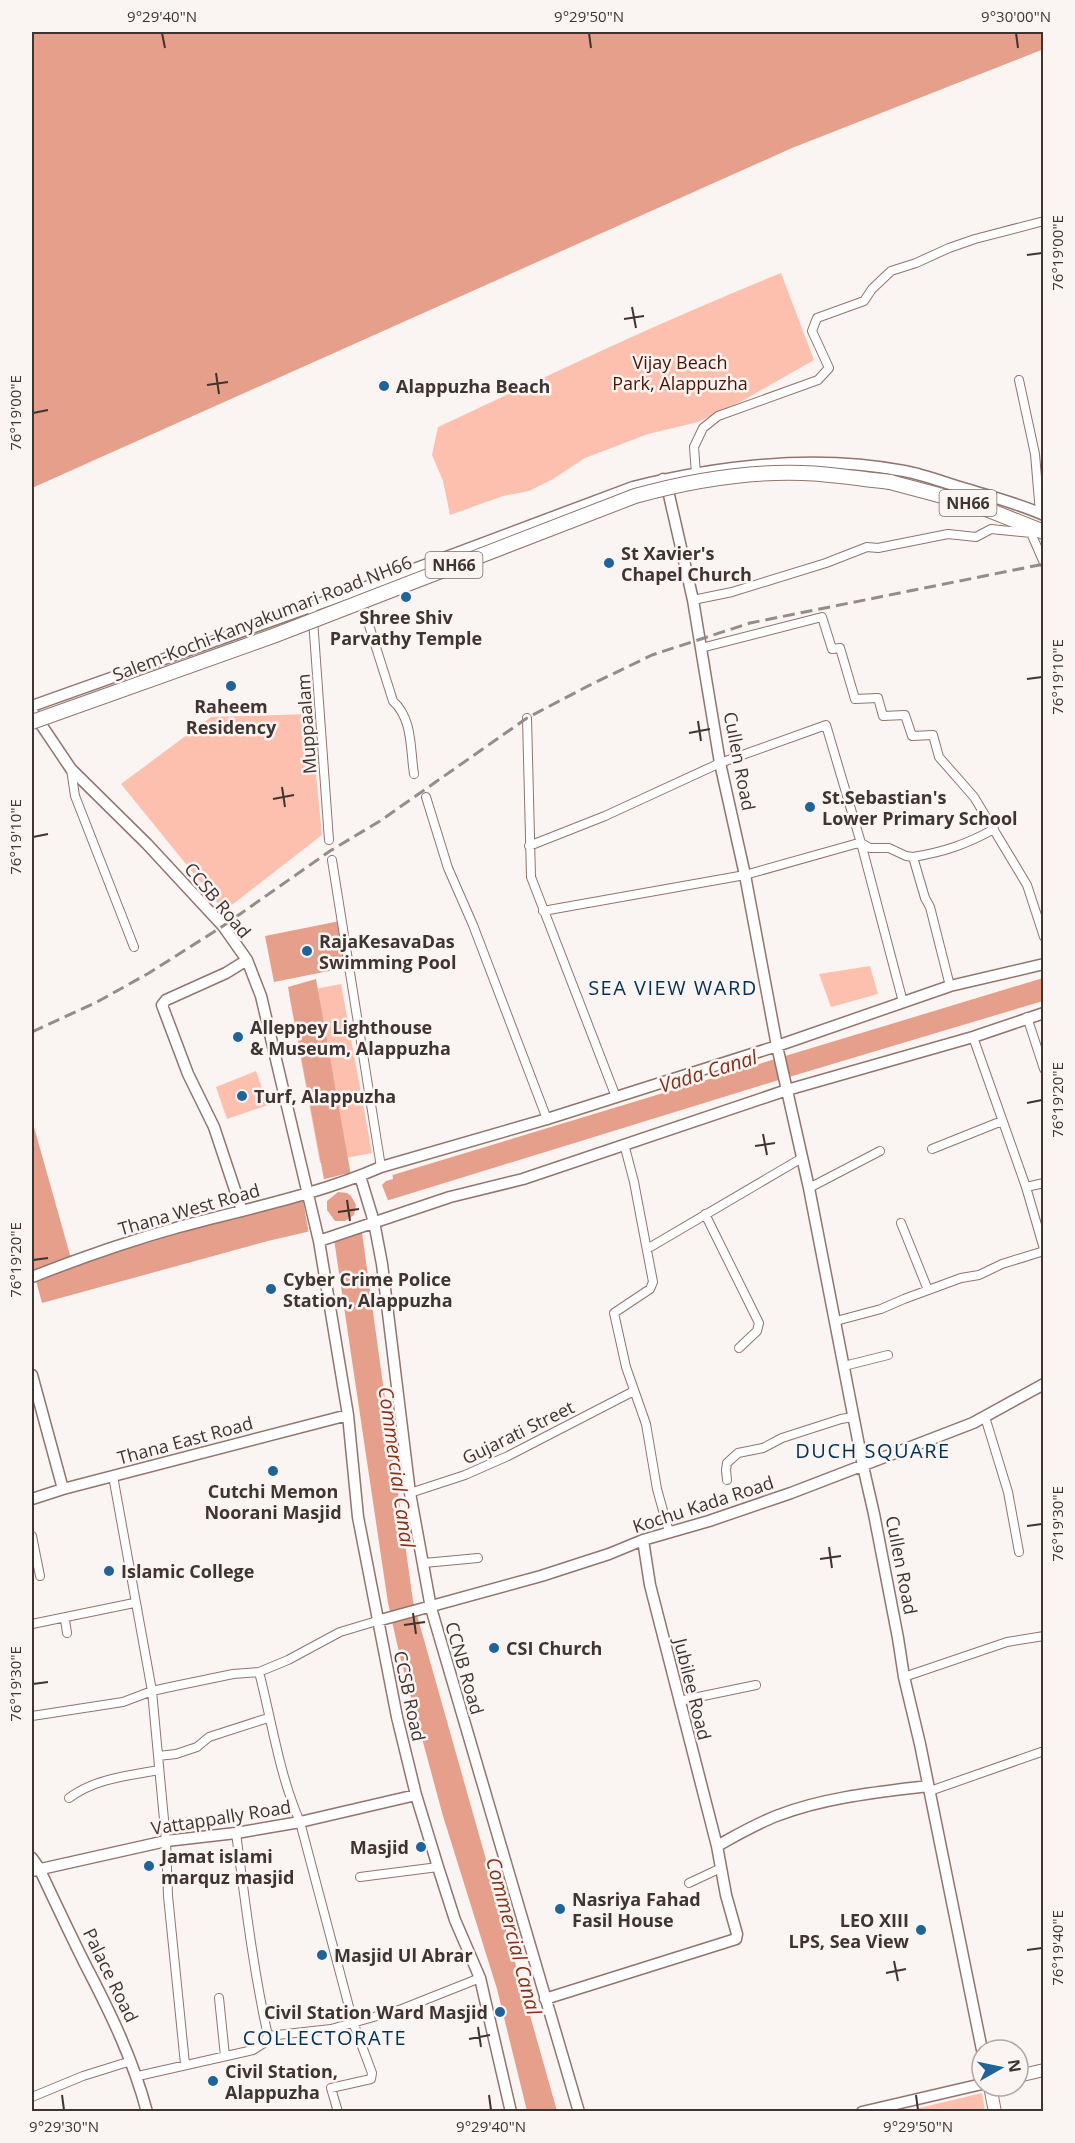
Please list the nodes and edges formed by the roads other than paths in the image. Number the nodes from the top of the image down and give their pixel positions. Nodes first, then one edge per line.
1 (1044, 220) edge
2 (1019, 380) dead end
3 (696, 474) junction
4 (663, 479) junction
5 (1042, 514) edge
6 (1044, 532) edge
7 (1044, 563) edge
8 (358, 590) junction
9 (693, 600) junction
10 (312, 606) junction
11 (701, 648) junction
12 (32, 706) edge
13 (32, 711) edge
14 (527, 718) dead end
15 (32, 722) edge
16 (720, 763) junction
17 (71, 769) junction
18 (414, 774) dead end
19 (426, 797) dead end
20 (994, 829) junction
21 (329, 840) dead end
22 (861, 843) junction
23 (530, 846) junction
24 (909, 857) junction
25 (332, 860) dead end
26 (745, 875) junction
27 (543, 911) junction
28 (1044, 937) edge
29 (134, 947) dead end
30 (247, 960) junction
31 (1044, 964) edge
32 (950, 986) junction
33 (903, 1002) junction
34 (1044, 1013) edge
35 (1028, 1017) junction
36 (973, 1037) junction
37 (778, 1048) junction
38 (1044, 1069) edge
39 (786, 1089) junction
40 (616, 1097) junction
41 (546, 1119) junction
42 (1002, 1121) junction
43 (624, 1144) junction
44 (932, 1149) dead end
45 (880, 1151) dead end
46 (802, 1158) junction
47 (381, 1167) junction
48 (358, 1179) junction
49 (1044, 1183) edge
50 (1026, 1187) junction
51 (809, 1188) junction
52 (309, 1193) junction
53 (242, 1211) junction
54 (705, 1214) junction
55 (373, 1218) junction
56 (901, 1223) dead end
57 (318, 1235) junction
58 (647, 1248) junction
59 (1044, 1250) edge
60 (32, 1277) edge
61 (928, 1290) junction
62 (836, 1321) junction
63 (739, 1348) dead end
64 (888, 1355) dead end
65 (844, 1366) junction
66 (32, 1375) edge
67 (1044, 1384) edge
68 (634, 1390) junction
69 (348, 1415) junction
70 (853, 1417) junction
71 (985, 1417) junction
72 (862, 1466) junction
73 (113, 1476) junction
74 (727, 1480) dead end
75 (63, 1489) junction
76 (410, 1492) junction
77 (32, 1499) edge
78 (669, 1533) junction
79 (32, 1536) edge
80 (643, 1540) junction
81 (1019, 1552) dead end
82 (478, 1558) dead end
83 (424, 1563) junction
84 (40, 1576) dead end
85 (134, 1603) junction
86 (431, 1608) junction
87 (66, 1617) junction
88 (377, 1621) junction
89 (32, 1624) edge
90 (67, 1633) dead end
91 (1044, 1636) edge
92 (259, 1672) junction
93 (904, 1677) junction
94 (756, 1685) dead end
95 (152, 1691) junction
96 (680, 1701) junction
97 (32, 1716) edge
98 (268, 1718) junction
99 (1044, 1751) edge
100 (158, 1756) junction
101 (159, 1770) junction
102 (929, 1789) junction
103 (416, 1795) junction
104 (69, 1798) dead end
105 (300, 1822) junction
106 (236, 1833) junction
107 (166, 1840) junction
108 (717, 1846) junction
109 (32, 1858) edge
110 (438, 1867) junction
111 (721, 1868) junction
112 (35, 1870) edge
113 (360, 1877) dead end
114 (689, 1883) dead end
115 (480, 1978) junction
116 (219, 1998) dead end
117 (545, 1999) junction
118 (353, 2022) junction
119 (268, 2036) junction
120 (980, 2038) edge
121 (225, 2056) junction
122 (131, 2061) junction
123 (185, 2064) junction
124 (138, 2076) junction
125 (970, 2087) edge
126 (32, 2097) edge
127 (147, 2112) edge
128 (338, 2112) edge
129 (511, 2112) edge
130 (579, 2112) edge
131 (862, 2112) edge

1 - 3 street
2 - 5 street
3 - 4 main road
3 - 5 main road
4 - 8 main road
4 - 9 main road, Cullen Road
6 - 15 highway, Salem-Kochi-Kanyakumari Road NH66 / NH66, bridge
7 - 9 street
8 - 10 main road
8 - 18 street
9 - 11 main road, Cullen Road
10 - 12 main road
10 - 21 street, Muppaalam
11 - 16 main road, Cullen Road
11 - 20 street
13 - 17 main road, CCSB Road
14 - 23 street
16 - 22 street
16 - 23 street
16 - 26 main road, Cullen Road
17 - 29 street
17 - 30 main road, CCSB Road
19 - 41 street
20 - 24 street
20 - 28 street
22 - 24 street
22 - 26 street
22 - 33 street
23 - 27 street
24 - 32 street
25 - 47 street
26 - 27 street
26 - 37 main road, Cullen Road
27 - 40 street
30 - 52 main road, CCSB Road
30 - 53 main road
31 - 32 main road, Thana West Road
32 - 33 main road, Thana West Road
33 - 37 main road, Thana West Road
34 - 35 main road
35 - 36 main road
35 - 38 street
36 - 39 main road
36 - 42 street
37 - 39 main road, Cullen Road
37 - 40 main road, Thana West Road
39 - 43 main road
39 - 46 main road, Cullen Road
40 - 41 main road, Thana West Road
41 - 47 main road, Thana West Road
42 - 44 street
42 - 50 street
43 - 55 main road
43 - 58 street
45 - 51 street
46 - 51 main road, Cullen Road
46 - 54 street
47 - 48 main road, Thana West Road
48 - 52 main road, Thana West Road
48 - 55 main road, CCNB Road
49 - 50 street
50 - 59 street
51 - 62 main road, Cullen Road
52 - 53 main road, Thana West Road
52 - 57 main road, CCSB Road
53 - 60 main road, Thana West Road
54 - 58 street
54 - 63 street
55 - 57 main road
55 - 76 main road, CCNB Road
56 - 61 street
57 - 69 main road, CCSB Road
58 - 68 street
59 - 61 street
61 - 62 street
62 - 65 main road, Cullen Road
64 - 65 street
65 - 70 main road, Cullen Road
66 - 75 main road
67 - 71 main road, Kochu Kada Road
68 - 76 street, Gujarati Street
68 - 78 street
69 - 73 main road, Thana East Road
69 - 88 main road, CCSB Road
70 - 72 main road, Cullen Road
70 - 74 street
71 - 72 main road, Kochu Kada Road
71 - 81 street
72 - 78 main road, Kochu Kada Road
72 - 93 main road, Cullen Road
73 - 75 main road, Thana East Road
73 - 85 street
75 - 77 main road, Thana East Road
76 - 83 main road, CCNB Road
78 - 80 main road, Kochu Kada Road
79 - 84 street
80 - 86 main road, Kochu Kada Road
80 - 96 main road, Jubilee Road
82 - 83 street
83 - 86 main road, CCNB Road
85 - 87 street
85 - 95 street
86 - 88 main road, Kochu Kada Road
86 - 117 main road, CCNB Road
87 - 89 street
87 - 90 street
88 - 92 street
88 - 103 main road, CCSB Road
91 - 93 street
92 - 95 street
92 - 98 street
93 - 102 main road, Cullen Road
94 - 96 street
95 - 97 street
95 - 100 street
96 - 108 main road, Jubilee Road
98 - 100 street
98 - 105 street
99 - 102 street
100 - 101 street
101 - 104 street
101 - 107 street
102 - 108 main road
102 - 120 main road, Cullen Road
103 - 105 main road, Vattappally Road
103 - 110 main road, CCSB Road
105 - 106 main road, Vattappally Road
105 - 118 street
106 - 107 main road, Vattappally Road
106 - 119 street
107 - 112 main road, Vattappally Road
107 - 123 street
108 - 111 main road, Jubilee Road
109 - 112 main road, Palace Road
110 - 113 street
110 - 115 main road, CCSB Road
111 - 114 street
111 - 117 main road, Jubilee Road
112 - 122 main road, Palace Road
115 - 118 street
115 - 129 main road, CCSB Road
116 - 121 street
117 - 130 main road, CCNB Road
118 - 119 street
118 - 128 street
119 - 121 street
121 - 123 street
122 - 124 main road, Palace Road
122 - 126 street
123 - 124 street
124 - 127 main road, Palace Road
125 - 131 main road

